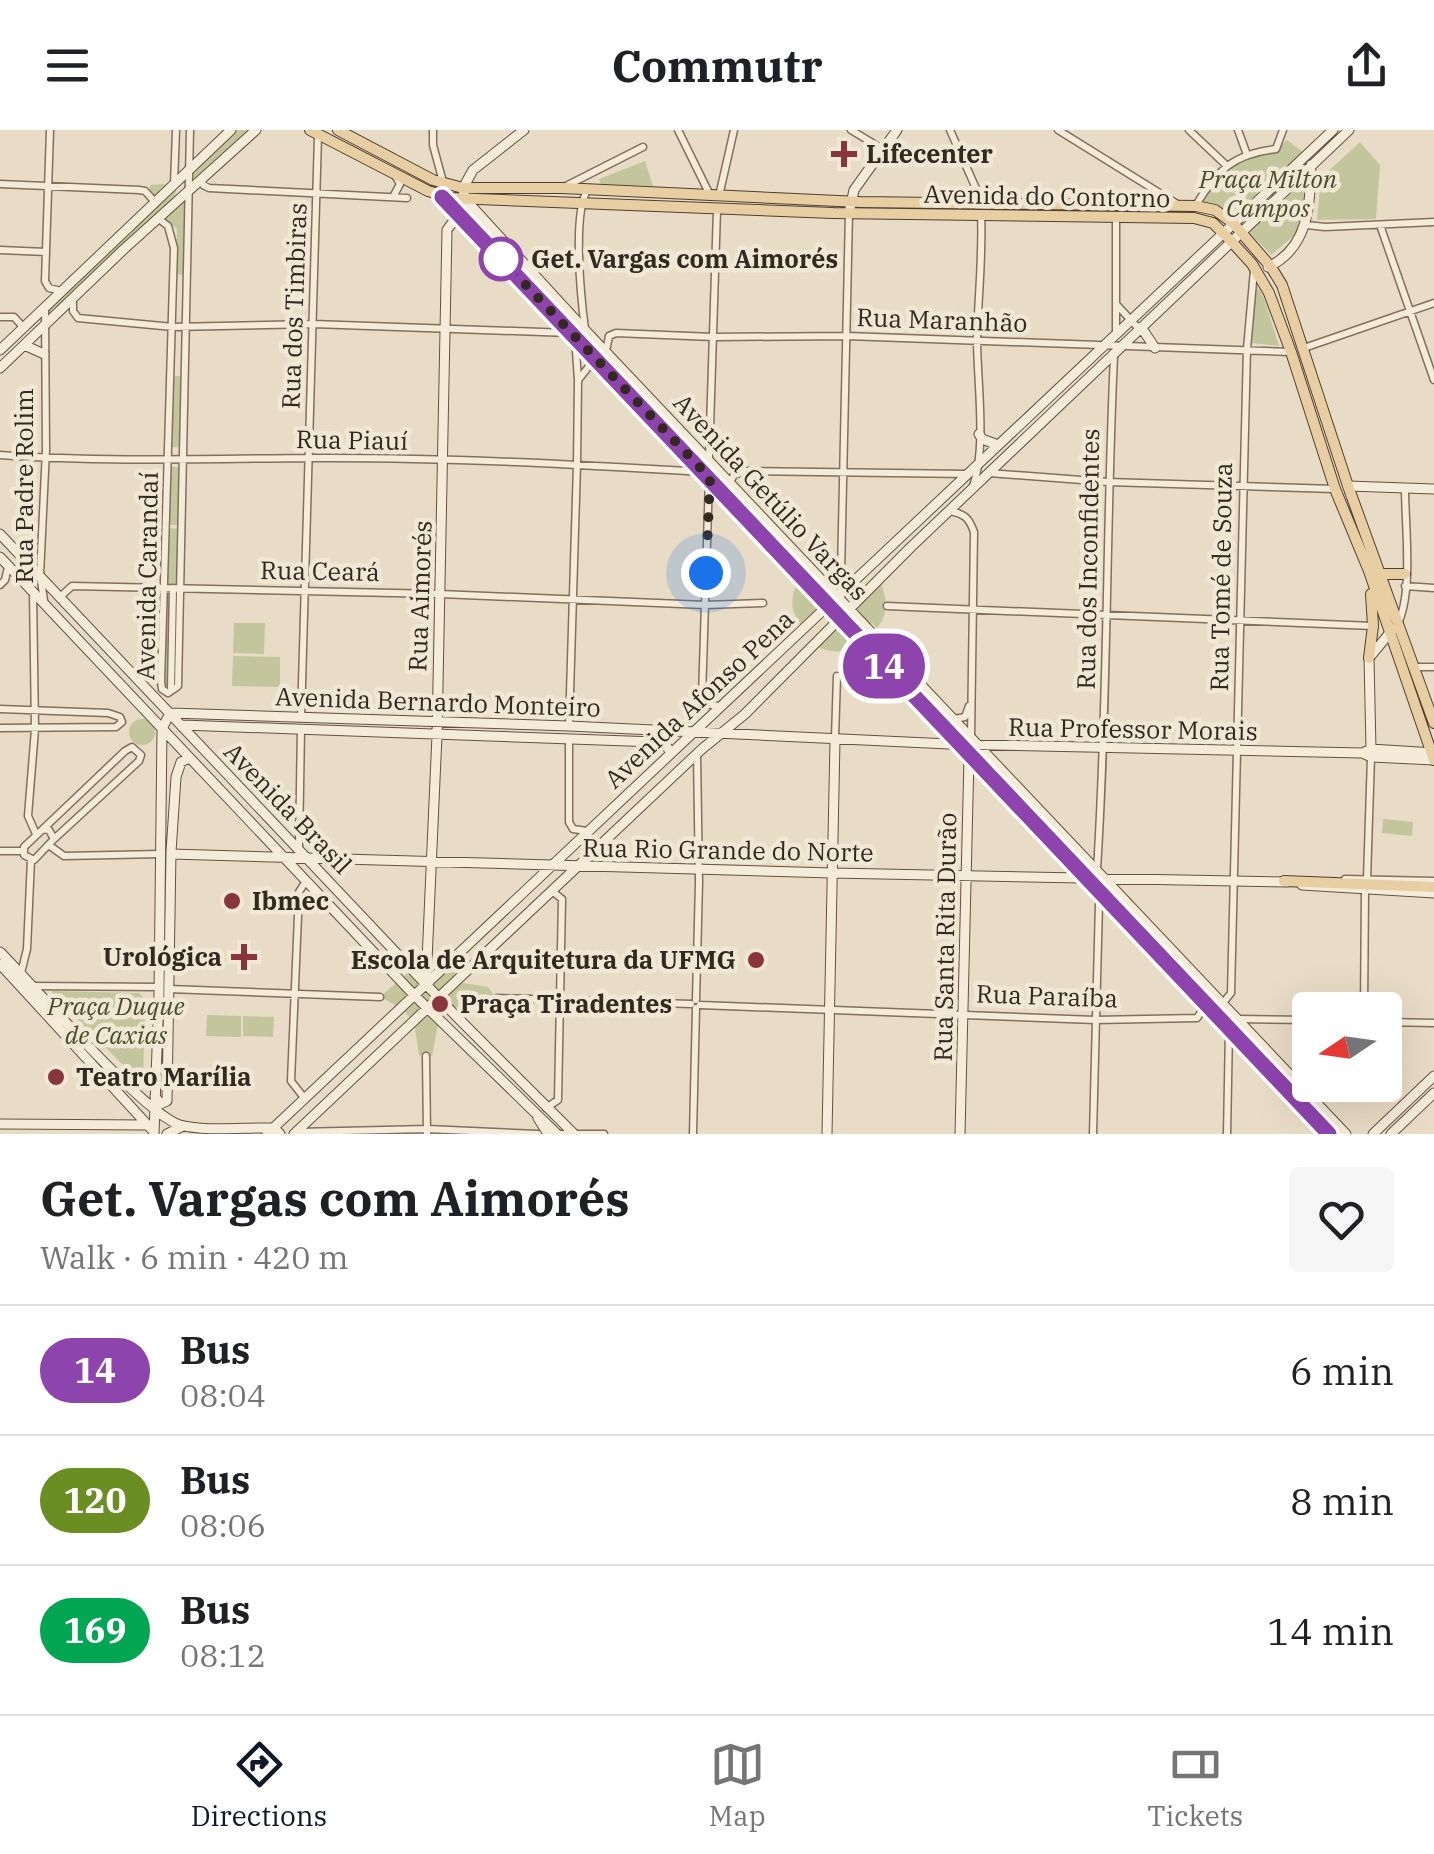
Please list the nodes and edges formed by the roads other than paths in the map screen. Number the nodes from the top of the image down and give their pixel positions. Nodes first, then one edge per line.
1 (50, 130) edge
2 (176, 130) edge
3 (190, 130) edge
4 (231, 130) edge
5 (256, 130) edge
6 (338, 130) edge
7 (433, 130) edge
8 (524, 130) edge
9 (678, 130) edge
10 (734, 130) edge
11 (851, 130) edge
12 (898, 130) edge
13 (950, 130) edge
14 (1058, 130) edge
15 (1189, 130) edge
16 (1238, 130) edge
17 (1283, 130) edge
18 (1333, 130) edge
19 (1349, 130) edge
20 (314, 132) edge
21 (1319, 144) junction
22 (644, 147) dead end
23 (884, 150) junction
24 (1246, 152) junction
25 (436, 164) junction
26 (1311, 165) junction
27 (1227, 166) junction
28 (190, 169) junction
29 (394, 174) junction
30 (429, 177) junction
31 (206, 183) junction
32 (0, 184) edge
33 (50, 186) junction
34 (174, 186) junction
35 (562, 188) junction
36 (588, 189) junction
37 (190, 191) junction
38 (444, 191) junction
39 (464, 194) junction
40 (317, 195) junction
41 (715, 196) junction
42 (393, 197) junction
43 (406, 198) dead end
44 (155, 202) junction
45 (176, 204) junction
46 (580, 204) junction
47 (1180, 206) junction
48 (1196, 206) junction
49 (849, 207) junction
50 (982, 208) junction
51 (717, 210) junction
52 (1116, 217) junction
53 (159, 219) junction
54 (464, 220) junction
55 (1434, 222) edge
56 (1307, 225) junction
57 (1380, 226) junction
58 (1238, 227) junction
59 (1222, 232) junction
60 (114, 240) junction
61 (1232, 242) junction
62 (0, 250) edge
63 (122, 250) junction
64 (46, 252) junction
65 (1271, 267) junction
66 (1257, 272) junction
67 (173, 276) junction
68 (187, 277) junction
69 (61, 291) junction
70 (580, 292) junction
71 (73, 298) junction
72 (1116, 303) junction
73 (1434, 303) edge
74 (561, 304) junction
75 (45, 307) junction
76 (1409, 312) junction
77 (0, 317) edge
78 (1130, 319) junction
79 (560, 322) junction
80 (314, 324) junction
81 (44, 326) junction
82 (185, 326) junction
83 (173, 327) junction
84 (24, 328) junction
85 (444, 328) junction
86 (1140, 328) junction
87 (585, 330) junction
88 (536, 332) junction
89 (1116, 334) junction
90 (573, 336) junction
91 (847, 336) junction
92 (713, 337) junction
93 (977, 341) junction
94 (1106, 344) junction
95 (24, 345) junction
96 (1124, 345) junction
97 (1155, 348) junction
98 (1304, 348) junction
99 (587, 349) junction
100 (1246, 349) junction
101 (0, 350) edge
102 (606, 352) junction
103 (1291, 352) junction
104 (44, 354) junction
105 (1114, 354) junction
106 (600, 362) junction
107 (0, 368) edge
108 (171, 373) junction
109 (184, 374) junction
110 (578, 380) junction
111 (1434, 380) edge
112 (708, 432) junction
113 (979, 434) junction
114 (692, 442) junction
115 (998, 445) junction
116 (0, 456) edge
117 (46, 458) junction
118 (309, 458) junction
119 (185, 460) junction
120 (708, 460) junction
121 (168, 461) junction
122 (444, 461) junction
123 (978, 463) junction
124 (578, 465) junction
125 (939, 471) junction
126 (843, 474) junction
127 (968, 474) junction
128 (988, 474) junction
129 (706, 475) junction
130 (730, 482) junction
131 (1108, 482) junction
132 (1244, 486) junction
133 (1348, 486) junction
134 (1405, 488) junction
135 (1335, 489) junction
136 (1434, 489) edge
137 (971, 490) junction
138 (950, 491) junction
139 (950, 511) junction
140 (166, 526) junction
141 (183, 527) junction
142 (0, 534) edge
143 (40, 547) junction
144 (0, 557) edge
145 (22, 557) junction
146 (8, 566) junction
147 (1375, 572) junction
148 (40, 575) junction
149 (1405, 580) junction
150 (0, 585) edge
151 (164, 587) junction
152 (177, 588) junction
153 (1434, 588) edge
154 (305, 590) junction
155 (440, 594) junction
156 (60, 596) junction
157 (839, 597) junction
158 (575, 599) junction
159 (763, 603) dead end
160 (705, 605) junction
161 (829, 606) junction
162 (887, 606) dead end
163 (44, 608) junction
164 (850, 609) junction
165 (974, 610) junction
166 (1106, 614) junction
167 (840, 618) junction
168 (1242, 620) junction
169 (1398, 623) junction
170 (1368, 626) junction
171 (1389, 633) junction
172 (1369, 658) junction
173 (1414, 667) junction
174 (1434, 667) edge
175 (837, 676) dead end
176 (166, 685) junction
177 (145, 687) junction
178 (970, 700) junction
179 (719, 706) junction
180 (0, 709) edge
181 (36, 710) junction
182 (170, 712) junction
183 (745, 714) junction
184 (954, 719) junction
185 (1434, 723) edge
186 (301, 724) junction
187 (436, 724) junction
188 (182, 725) junction
189 (569, 726) junction
190 (0, 728) edge
191 (36, 729) junction
192 (162, 729) junction
193 (656, 730) junction
194 (690, 732) junction
195 (724, 733) junction
196 (436, 735) junction
197 (751, 736) junction
198 (971, 737) junction
199 (835, 740) junction
200 (569, 741) junction
201 (656, 742) junction
202 (958, 744) junction
203 (979, 745) junction
204 (1104, 749) junction
205 (1236, 752) junction
206 (671, 753) junction
207 (1368, 753) junction
208 (697, 754) junction
209 (969, 756) junction
210 (1433, 756) edge
211 (190, 758) junction
212 (88, 786) junction
213 (100, 798) junction
214 (588, 830) junction
215 (39, 832) junction
216 (300, 832) junction
217 (290, 838) junction
218 (52, 843) junction
219 (299, 846) junction
220 (0, 851) edge
221 (22, 851) junction
222 (165, 851) junction
223 (287, 859) junction
224 (310, 859) junction
225 (31, 860) junction
226 (432, 862) junction
227 (322, 864) junction
228 (552, 865) junction
229 (534, 866) junction
230 (579, 866) junction
231 (697, 868) junction
232 (832, 873) junction
233 (1101, 873) junction
234 (967, 874) junction
235 (540, 877) junction
236 (1084, 877) junction
237 (1120, 877) junction
238 (1233, 880) junction
239 (306, 881) junction
240 (1284, 882) junction
241 (1366, 884) junction
242 (1434, 887) edge
243 (1114, 888) junction
244 (553, 892) junction
245 (1105, 899) junction
246 (28, 949) junction
247 (0, 952) edge
248 (428, 954) junction
249 (5, 963) edge
250 (446, 964) junction
251 (18, 976) junction
252 (426, 984) junction
253 (33, 986) junction
254 (165, 987) junction
255 (1364, 992) edge
256 (294, 993) junction
257 (414, 995) junction
258 (439, 997) junction
259 (380, 998) dead end
260 (496, 998) dead end
261 (562, 1000) junction
262 (1223, 1003) junction
263 (696, 1004) junction
264 (1206, 1005) junction
265 (428, 1008) junction
266 (830, 1008) junction
267 (965, 1013) junction
268 (1238, 1019) junction
269 (1095, 1020) junction
270 (1292, 1020) edge
271 (1402, 1022) edge
272 (1434, 1023) edge
273 (1229, 1029) junction
274 (1243, 1044) junction
275 (1229, 1051) junction
276 (426, 1056) dead end
277 (1434, 1076) edge
278 (1434, 1093) edge
279 (305, 1099) junction
280 (128, 1106) junction
281 (154, 1108) junction
282 (0, 1124) edge
283 (117, 1125) junction
284 (183, 1126) junction
285 (552, 1128) edge
286 (153, 1131) edge
287 (427, 1131) edge
288 (274, 1132) edge
289 (295, 1133) edge
290 (167, 1134) edge
291 (604, 1134) edge
292 (693, 1134) edge
293 (827, 1134) edge
294 (960, 1134) edge
295 (1093, 1134) edge
296 (1227, 1134) edge
297 (1329, 1134) edge
298 (1346, 1134) edge
299 (1372, 1134) edge
300 (1391, 1134) edge

1 - 33 street
2 - 34 street
3 - 28 street, Avenida Carandaí
4 - 28 main road
5 - 31 main road
6 - 30 main road, Avenida do Contorno
7 - 25 street
8 - 39 main road
9 - 41 street
10 - 41 street
11 - 23 street
12 - 23 main road
13 - 50 street
14 - 47 street
15 - 27 street
16 - 24 street
17 - 24 street
18 - 21 main road, Avenida Afonso Pena
19 - 26 main road, Avenida Afonso Pena
20 - 29 main road, Avenida do Contorno
20 - 40 street, Rua dos Timbiras
21 - 26 main road
21 - 58 main road, Avenida Afonso Pena
22 - 35 street
23 - 49 main road
24 - 27 street
25 - 30 street
25 - 38 street
26 - 56 main road
26 - 58 main road, Avenida Afonso Pena
27 - 48 street
28 - 34 main road
28 - 37 street, Avenida Carandaí
28 - 45 main road
29 - 38 main road, Avenida do Contorno
29 - 42 street
30 - 38 main road, Avenida do Contorno
31 - 37 main road
31 - 40 street
32 - 33 street
33 - 44 street
33 - 64 street
34 - 44 main road
35 - 36 main road, Avenida do Contorno
35 - 39 main road, Avenida do Contorno
36 - 41 main road, Avenida do Contorno
36 - 46 street
37 - 45 main road
37 - 68 street, Avenida Carandaí
38 - 39 main road, Avenida do Contorno
38 - 54 main road, Avenida Getúlio Vargas
39 - 46 main road, Avenida do Contorno
39 - 74 main road, Avenida Getúlio Vargas
40 - 42 street
40 - 80 street, Rua dos Timbiras
41 - 49 main road, Avenida do Contorno
42 - 43 street
44 - 60 main road
45 - 53 main road
46 - 51 main road, Avenida do Contorno
46 - 70 street
47 - 48 main road, Avenida do Contorno
47 - 50 main road, Avenida do Contorno
48 - 58 main road, Avenida do Contorno
49 - 50 main road, Avenida do Contorno
49 - 51 main road, Avenida do Contorno
49 - 91 street
50 - 52 main road, Avenida do Contorno
50 - 93 street
51 - 92 street
52 - 59 main road, Avenida do Contorno
52 - 72 street
53 - 63 main road
53 - 67 street, Avenida Carandaí
54 - 79 main road, Avenida Getúlio Vargas
54 - 85 main road, Rua Aimorés
55 - 57 street
56 - 57 street
56 - 65 main road
57 - 76 street
58 - 59 main road, Avenida Afonso Pena
58 - 61 main road, Avenida Afonso Pena
58 - 65 main road, Avenida do Contorno
59 - 61 main road, Avenida do Contorno
59 - 78 main road, Avenida Afonso Pena
60 - 63 main road
60 - 69 main road
61 - 66 main road, Avenida do Contorno
61 - 86 main road, Avenida Afonso Pena
62 - 64 street
63 - 71 main road
64 - 69 street
65 - 66 main road
65 - 98 main road, Avenida do Contorno
66 - 100 street, Rua Tomé de Souza
66 - 103 main road, Avenida do Contorno
67 - 68 street
67 - 83 street, Avenida Carandaí
68 - 82 street, Avenida Carandaí
69 - 75 main road
70 - 74 street
70 - 87 street
71 - 81 main road
71 - 83 street
72 - 78 street
72 - 89 street
73 - 76 street
74 - 79 main road
74 - 87 main road, Avenida Getúlio Vargas
75 - 81 street, Rua Padre Rolim
75 - 84 main road
76 - 98 street
76 - 111 street
77 - 84 street
78 - 86 street
78 - 89 main road, Avenida Afonso Pena
79 - 88 street
79 - 90 main road, Avenida Getúlio Vargas
80 - 82 street
80 - 85 street
80 - 118 street, Rua dos Timbiras
81 - 95 main road
81 - 104 street, Rua Padre Rolim
82 - 83 street
82 - 109 street, Avenida Carandaí
83 - 108 street, Avenida Carandaí
84 - 101 main road
85 - 88 street
85 - 122 main road, Rua Aimorés
86 - 96 main road, Avenida Afonso Pena
86 - 97 main road
87 - 99 main road
87 - 102 main road, Avenida Getúlio Vargas
88 - 90 street
89 - 94 main road, Avenida Afonso Pena
90 - 99 main road, Avenida Getúlio Vargas
90 - 110 street
91 - 92 street, Rua Maranhão
91 - 93 street, Rua Maranhão
91 - 126 street
92 - 102 street, Rua Maranhão
92 - 112 street
93 - 94 street, Rua Maranhão
93 - 113 street
94 - 96 street, Rua Maranhão
94 - 115 main road, Avenida Afonso Pena
95 - 104 main road
95 - 107 main road
96 - 97 street, Rua Maranhão
96 - 105 main road, Avenida Afonso Pena
97 - 100 street, Rua Maranhão
98 - 133 main road, Avenida do Contorno
99 - 106 main road, Avenida Getúlio Vargas
100 - 103 street, Rua Maranhão
100 - 132 street, Rua Tomé de Souza
102 - 114 main road, Avenida Getúlio Vargas
103 - 135 main road, Avenida do Contorno
104 - 117 street, Rua Padre Rolim
105 - 128 main road, Avenida Afonso Pena
105 - 131 street, Rua dos Inconfidentes
106 - 110 street
106 - 129 main road, Avenida Getúlio Vargas
108 - 109 street
108 - 121 street, Avenida Carandaí
109 - 119 street, Avenida Carandaí
110 - 124 street
112 - 114 street
112 - 120 street
113 - 115 main road
113 - 123 street
114 - 120 main road, Avenida Getúlio Vargas
115 - 123 main road, Avenida Afonso Pena
116 - 117 street, Rua Piauí
117 - 121 street, Rua Piauí
117 - 143 street, Rua Padre Rolim
118 - 119 street, Rua Piauí
118 - 122 street, Rua Piauí
118 - 154 street, Rua dos Timbiras
119 - 121 street, Rua Piauí
119 - 141 street, Avenida Carandaí
120 - 130 main road, Avenida Getúlio Vargas
121 - 140 street, Avenida Carandaí
122 - 124 street, Rua Piauí
122 - 155 main road, Rua Aimorés
123 - 127 main road, Avenida Afonso Pena
123 - 137 street
124 - 129 street, Rua Piauí
124 - 158 street
125 - 126 street
125 - 127 street
125 - 138 street
126 - 130 street
126 - 157 street
127 - 138 main road, Avenida Afonso Pena
128 - 131 street
128 - 137 main road, Avenida Afonso Pena
129 - 160 street
129 - 161 main road, Avenida Getúlio Vargas
130 - 157 main road, Avenida Getúlio Vargas
131 - 132 street
131 - 166 street, Rua dos Inconfidentes
132 - 135 street
132 - 168 street, Rua Tomé de Souza
133 - 134 main road
133 - 147 main road, Avenida do Contorno
134 - 136 main road
134 - 149 street
135 - 147 main road, Avenida do Contorno
137 - 139 main road, Avenida Afonso Pena
138 - 157 main road, Avenida Afonso Pena
139 - 164 main road, Avenida Afonso Pena
139 - 165 street
140 - 141 street
140 - 151 street, Avenida Carandaí
141 - 152 street, Avenida Carandaí
142 - 145 main road, Avenida Brasil
143 - 145 street
143 - 148 street, Rua Padre Rolim
144 - 146 main road, Avenida Brasil
145 - 148 main road, Avenida Brasil
146 - 150 street
146 - 163 main road, Avenida Brasil
147 - 149 main road
147 - 169 main road, Avenida do Contorno
147 - 170 main road
147 - 171 main road, Avenida do Contorno
148 - 156 main road, Avenida Brasil
148 - 163 street, Rua Padre Rolim
149 - 153 street
149 - 169 street
151 - 152 street, Rua Ceará
151 - 156 street, Rua Ceará
151 - 176 street, Avenida Carandaí
152 - 154 street, Rua Ceará
152 - 176 street, Avenida Carandaí
154 - 155 street, Rua Ceará
154 - 186 street, Rua dos Timbiras
155 - 158 street, Rua Ceará
155 - 187 main road, Rua Aimorés
156 - 177 main road, Avenida Brasil
157 - 161 main road, Avenida Afonso Pena
157 - 164 main road, Avenida Getúlio Vargas
157 - 167 street
158 - 160 street, Rua Ceará
158 - 189 street
159 - 160 street, Rua Ceará
160 - 179 street
161 - 167 main road, Avenida Getúlio Vargas
161 - 179 main road, Avenida Afonso Pena
162 - 165 street
163 - 181 street, Rua Padre Rolim
163 - 192 main road, Avenida Brasil
164 - 167 main road, Avenida Afonso Pena
164 - 184 main road, Avenida Getúlio Vargas
165 - 166 street
165 - 178 street
166 - 168 street
166 - 204 street, Rua dos Inconfidentes
167 - 183 main road, Avenida Afonso Pena
167 - 202 main road, Avenida Getúlio Vargas
168 - 170 street
168 - 205 street, Rua Tomé de Souza
169 - 171 main road
169 - 173 main road, Avenida do Contorno
170 - 172 main road
171 - 172 main road
171 - 210 main road, Avenida do Contorno
172 - 207 main road
173 - 174 street
173 - 185 main road, Avenida do Contorno
175 - 199 street
176 - 177 main road
177 - 182 main road, Avenida Brasil
178 - 184 street
178 - 198 street
179 - 194 main road, Avenida Afonso Pena
180 - 181 street
181 - 191 street, Rua Padre Rolim
181 - 191 street
182 - 186 main road, Avenida Bernardo Monteiro
182 - 188 main road, Avenida Brasil
182 - 192 main road
183 - 195 main road, Avenida Afonso Pena
183 - 197 main road
184 - 198 main road, Avenida Getúlio Vargas
186 - 187 main road, Avenida Bernardo Monteiro
186 - 188 main road, Avenida Bernardo Monteiro
186 - 196 main road, Avenida Bernardo Monteiro
186 - 216 street, Rua dos Timbiras
187 - 189 main road, Avenida Bernardo Monteiro
187 - 196 main road, Rua Aimorés
188 - 217 main road, Avenida Brasil
189 - 193 main road, Avenida Bernardo Monteiro
190 - 191 street
191 - 215 street, Rua Padre Rolim
192 - 211 main road, Avenida Brasil
192 - 222 main road
193 - 194 main road, Avenida Bernardo Monteiro
193 - 201 main road
194 - 195 main road, Avenida Bernardo Monteiro
194 - 206 main road, Avenida Afonso Pena
195 - 197 main road, Rua Professor Morais
195 - 208 main road, Avenida Afonso Pena
196 - 200 main road, Avenida Bernardo Monteiro
196 - 226 main road, Rua Aimorés
197 - 199 main road, Rua Professor Morais
198 - 203 main road, Avenida Getúlio Vargas
199 - 202 main road, Rua Professor Morais
199 - 232 main road
200 - 201 main road, Avenida Bernardo Monteiro
200 - 214 street
201 - 206 main road
202 - 203 main road, Rua Professor Morais
202 - 209 main road, Avenida Getúlio Vargas
203 - 204 main road, Rua Professor Morais
203 - 209 main road
203 - 233 main road, Avenida Getúlio Vargas
204 - 205 main road, Rua Professor Morais
204 - 233 street, Rua dos Inconfidentes
205 - 207 main road, Rua Professor Morais
205 - 238 street, Rua Tomé de Souza
206 - 214 main road, Avenida Afonso Pena
207 - 210 main road, Rua Professor Morais
207 - 241 street
208 - 230 main road, Avenida Afonso Pena
208 - 231 street
209 - 234 main road, Rua Santa Rita Durão
209 - 236 main road, Avenida Getúlio Vargas
211 - 222 main road
211 - 223 main road, Avenida Brasil
212 - 213 street
212 - 213 street
212 - 215 street
213 - 218 street
214 - 228 main road, Avenida Afonso Pena
215 - 218 street
215 - 221 street
216 - 217 main road
216 - 219 street, Rua dos Timbiras
217 - 219 main road, Avenida Brasil
218 - 222 street, Rua Rio Grande do Norte
218 - 225 street
219 - 223 main road
219 - 224 main road, Avenida Brasil
220 - 221 street
221 - 225 street
222 - 223 main road, Rua Rio Grande do Norte
222 - 254 main road
223 - 224 main road, Rua Rio Grande do Norte
223 - 239 main road, Avenida Brasil
224 - 227 main road, Rua Rio Grande do Norte
225 - 246 street
226 - 227 main road, Rua Rio Grande do Norte
226 - 229 main road, Rua Rio Grande do Norte
226 - 248 main road, Rua Aimorés
227 - 252 main road, Avenida Brasil
228 - 229 main road, Rua Rio Grande do Norte
228 - 230 main road, Rua Rio Grande do Norte
228 - 235 main road, Avenida Afonso Pena
229 - 235 main road
230 - 231 main road, Rua Rio Grande do Norte
230 - 244 main road, Avenida Afonso Pena
231 - 232 main road, Rua Rio Grande do Norte
231 - 263 street
232 - 234 main road, Rua Rio Grande do Norte
232 - 266 main road
233 - 236 main road, Rua Rio Grande do Norte
233 - 237 main road, Rua Rio Grande do Norte
233 - 243 main road, Avenida Getúlio Vargas
234 - 236 main road, Rua Rio Grande do Norte
234 - 267 main road, Rua Santa Rita Durão
235 - 250 main road, Avenida Afonso Pena
236 - 245 main road, Avenida Getúlio Vargas
237 - 238 main road, Rua Rio Grande do Norte
237 - 243 main road
238 - 240 main road, Rua Rio Grande do Norte
238 - 262 street, Rua Tomé de Souza
239 - 256 street
239 - 257 main road, Avenida Brasil
240 - 241 main road, Rua Rio Grande do Norte
240 - 242 main road
241 - 242 main road, Rua Rio Grande do Norte
241 - 255 street
243 - 262 main road, Avenida Getúlio Vargas
244 - 258 main road, Avenida Afonso Pena
244 - 261 street
245 - 264 main road, Avenida Getúlio Vargas
245 - 269 street
246 - 249 street
246 - 251 street
247 - 249 main road
248 - 250 main road
248 - 252 main road, Rua Aimorés
249 - 251 main road
250 - 252 main road, Avenida Afonso Pena
251 - 253 main road
251 - 280 main road
252 - 257 main road, Avenida Afonso Pena
252 - 258 main road, Avenida Brasil
253 - 254 street
253 - 281 main road
254 - 256 street
254 - 281 main road
256 - 259 street
256 - 279 street
257 - 265 main road, Avenida Brasil
257 - 279 main road, Avenida Afonso Pena
258 - 265 main road, Avenida Afonso Pena
258 - 285 main road, Avenida Brasil
260 - 261 street, Rua Paraíba
261 - 263 street, Rua Paraíba
261 - 285 street
262 - 268 main road, Avenida Getúlio Vargas
263 - 266 street, Rua Paraíba
263 - 292 street
264 - 269 street, Rua Paraíba
264 - 273 main road, Avenida Getúlio Vargas
265 - 285 main road, Avenida Brasil
265 - 289 main road, Avenida Afonso Pena
266 - 267 street, Rua Paraíba
266 - 293 main road
267 - 269 street, Rua Paraíba
267 - 294 main road, Rua Santa Rita Durão
268 - 270 street
268 - 298 main road, Avenida Getúlio Vargas
269 - 295 street
271 - 272 street
273 - 274 main road, Avenida Getúlio Vargas
273 - 275 street
274 - 275 street
274 - 297 main road, Avenida Getúlio Vargas
275 - 296 street
276 - 287 street
277 - 299 main road
278 - 300 main road
279 - 288 main road, Avenida Afonso Pena
280 - 283 main road
280 - 286 main road
281 - 284 main road
281 - 286 main road
282 - 283 main road
283 - 286 main road
284 - 288 main road
284 - 290 main road
285 - 287 street
285 - 291 street
287 - 289 street

